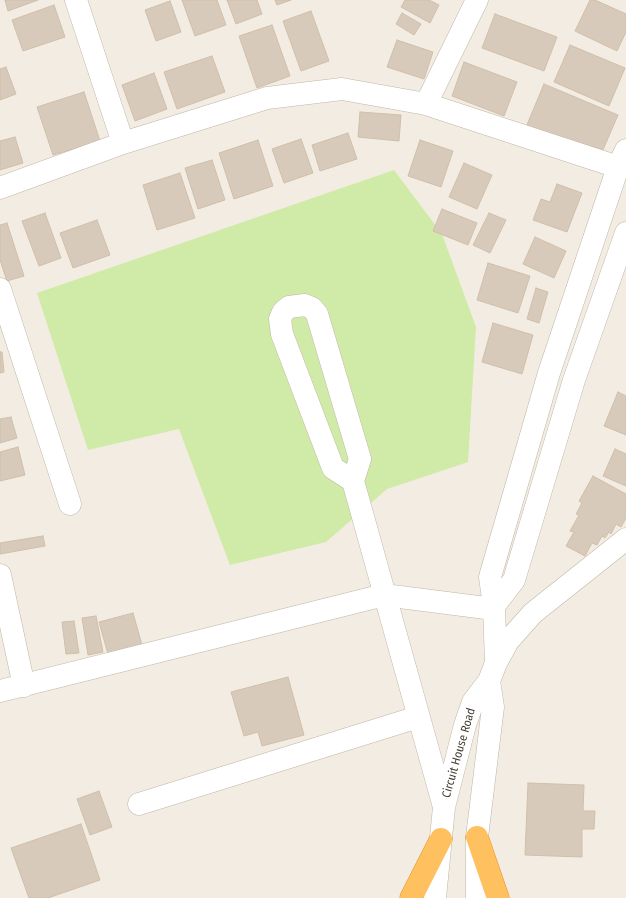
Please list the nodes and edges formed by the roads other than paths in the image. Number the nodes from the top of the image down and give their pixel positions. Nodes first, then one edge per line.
1 (477, 0) edge
2 (80, 1) edge
3 (426, 104) junction
4 (123, 143) junction
5 (622, 159) edge
6 (0, 188) edge
7 (626, 233) edge
8 (0, 289) edge
9 (353, 480) junction
10 (70, 504) dead end
11 (626, 539) edge
12 (0, 575) edge
13 (384, 595) junction
14 (494, 607) junction
15 (5, 621) edge
16 (492, 672) junction
17 (24, 686) junction
18 (0, 691) edge
19 (418, 717) junction
20 (139, 804) dead end
21 (444, 807) junction
22 (477, 837) junction
23 (441, 839) junction
24 (411, 898) edge
25 (435, 898) edge
26 (477, 898) edge
27 (498, 898) edge

1 - 3 street
2 - 4 street
3 - 4 street
3 - 5 street
4 - 6 street
5 - 14 street
7 - 14 street
8 - 10 street
9 - 9 street
9 - 13 street
11 - 16 street, Circuit House Road
12 - 15 street
13 - 14 street
13 - 17 street
13 - 19 street
14 - 16 street
15 - 17 street
16 - 21 street, Circuit House Road
16 - 22 street
17 - 18 street
19 - 20 street
19 - 21 street
21 - 23 street, Circuit House Road
22 - 26 street
22 - 27 highway
23 - 24 highway
23 - 25 street, Circuit House Road

